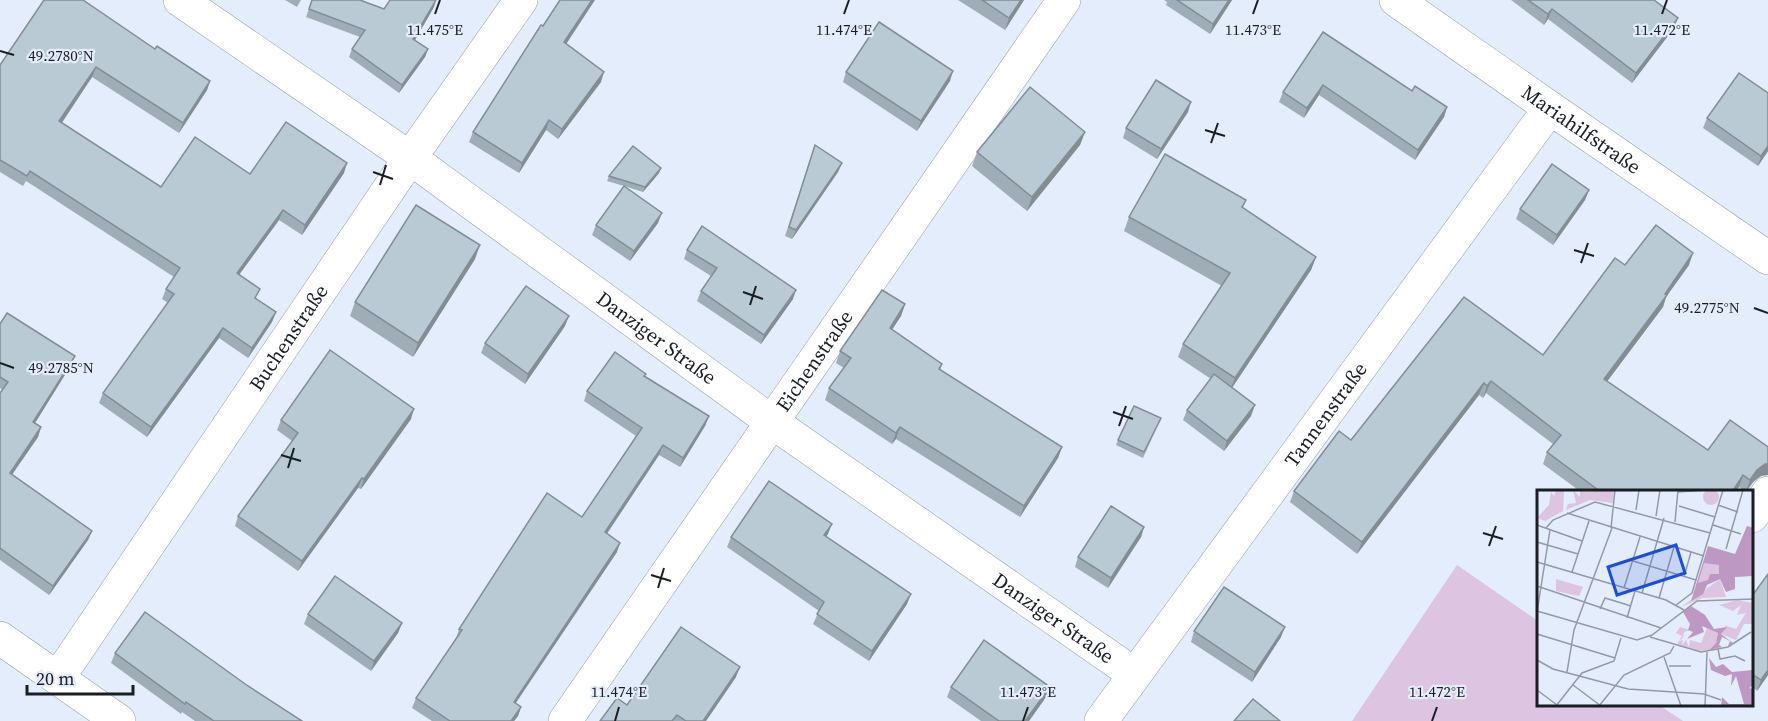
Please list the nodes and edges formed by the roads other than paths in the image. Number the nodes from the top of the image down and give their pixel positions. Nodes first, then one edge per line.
1 (180, 0) edge
2 (521, 0) edge
3 (1064, 0) edge
4 (1396, 0) edge
5 (1550, 108) junction
6 (410, 158) junction
7 (1768, 258) edge
8 (772, 422) junction
9 (1768, 493) edge
10 (1753, 515) edge
11 (0, 638) edge
12 (1134, 674) junction
13 (58, 678) junction
14 (119, 721) edge
15 (564, 721) edge
16 (1101, 721) edge

1 - 6 street, Danziger Straße
2 - 6 street, Buchenstraße
3 - 8 street, Eichenstraße
4 - 5 street, Mariahilfstraße
5 - 7 street, Mariahilfstraße
5 - 12 street, Tannenstraße
6 - 8 street, Danziger Straße
6 - 13 street, Buchenstraße
8 - 12 street, Danziger Straße
8 - 15 street, Eichenstraße
9 - 10 street
11 - 13 street
12 - 16 street, Tannenstraße
13 - 14 street

